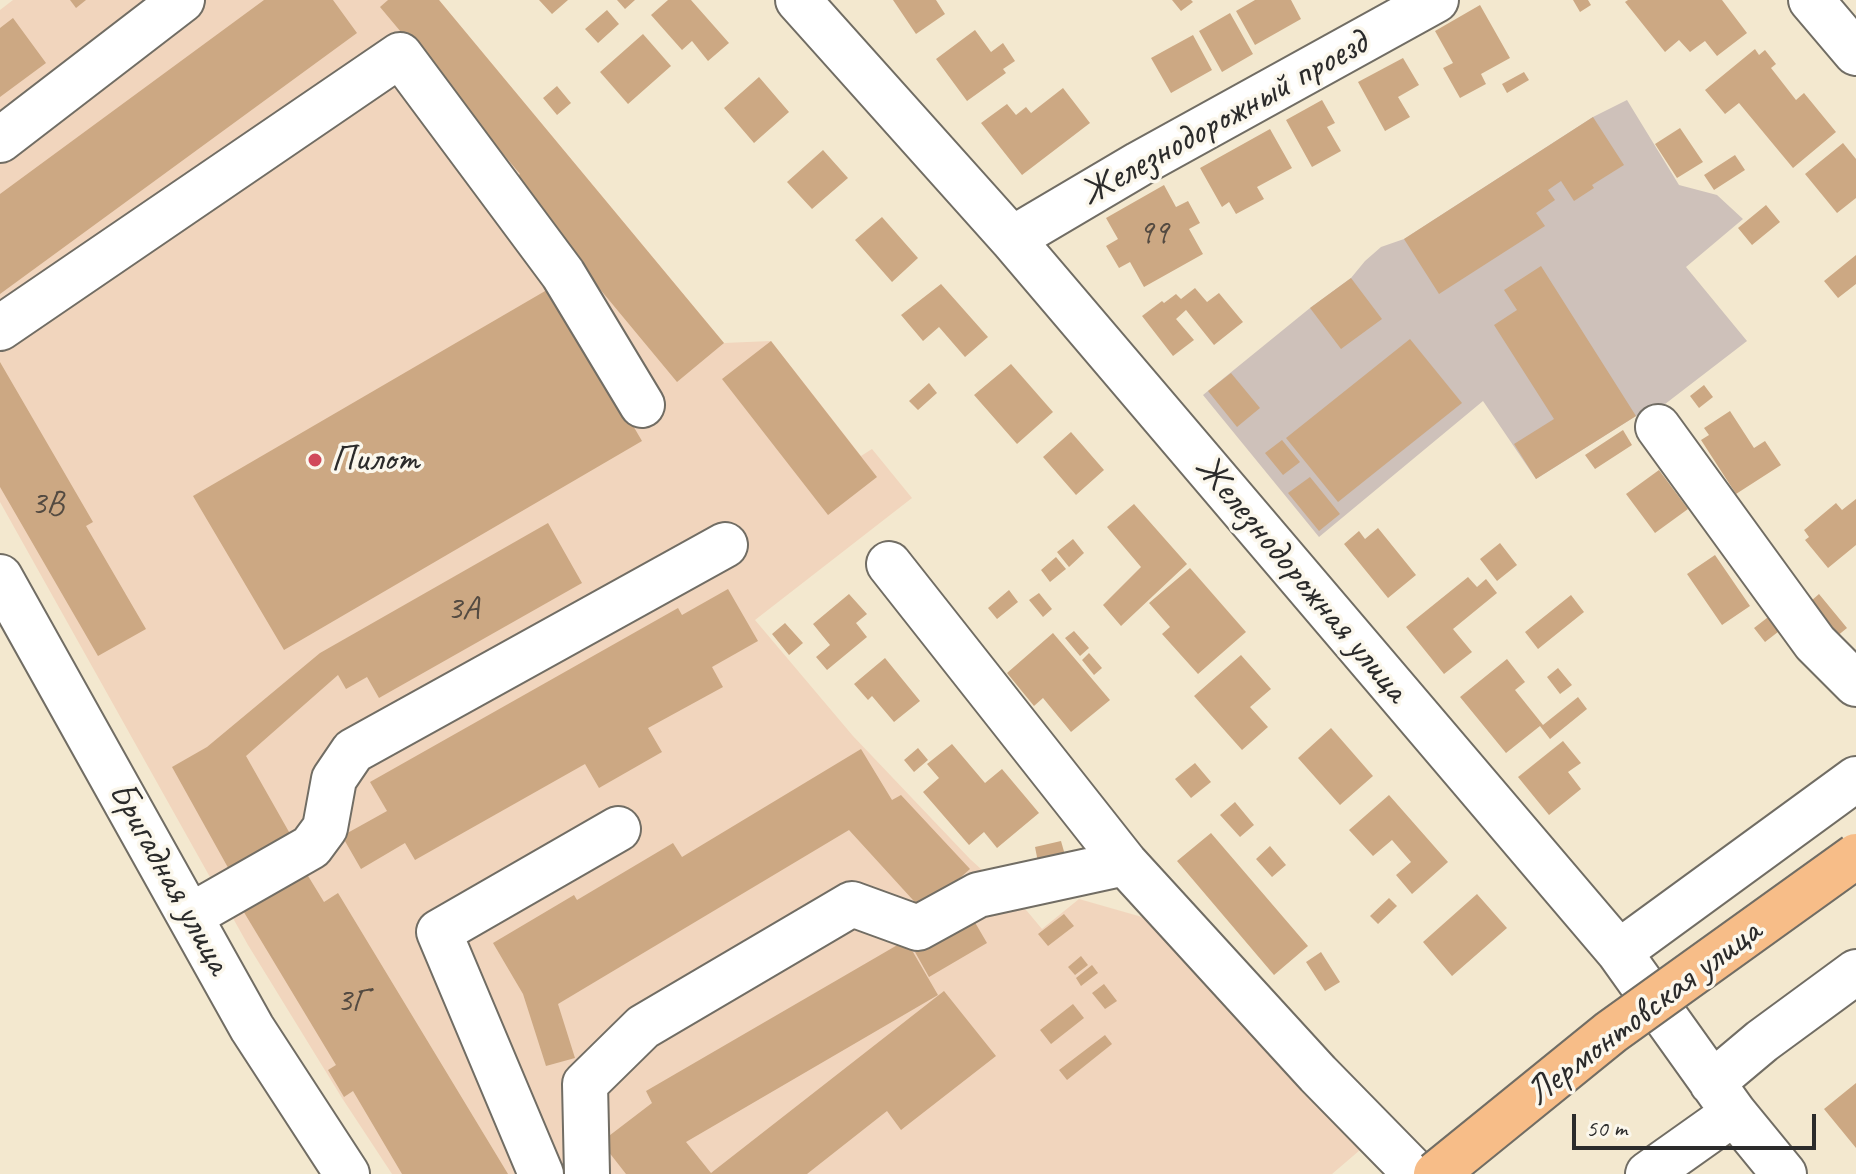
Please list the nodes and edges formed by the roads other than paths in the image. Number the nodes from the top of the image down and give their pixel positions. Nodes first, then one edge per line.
1 (182, 0) edge
2 (798, 0) edge
3 (1436, 0) edge
4 (1811, 0) edge
5 (1856, 53) edge
6 (0, 140) edge
7 (1012, 239) junction
8 (0, 328) edge
9 (642, 405) dead end
10 (1658, 427) dead end
11 (725, 545) dead end
12 (889, 564) dead end
13 (0, 577) edge
14 (1856, 684) edge
15 (1856, 779) edge
16 (618, 829) dead end
17 (1856, 856) edge
18 (1125, 863) junction
19 (190, 916) junction
20 (1619, 952) junction
21 (1856, 972) edge
22 (1723, 1098) junction
23 (347, 1174) edge
24 (541, 1174) edge
25 (587, 1174) edge
26 (1416, 1174) edge
27 (1436, 1174) edge
28 (1648, 1174) edge
29 (1784, 1174) edge

1 - 6 street
2 - 7 street, Железнодорожная улица
3 - 7 street, Железнодорожный проезд
4 - 5 street
7 - 20 street, Железнодорожная улица
8 - 9 street
10 - 14 street
11 - 19 street
12 - 18 street
13 - 19 street, Бригадная улица
15 - 20 street
16 - 24 street
17 - 27 main road, Лермонтовская улица, bridge
18 - 25 street
18 - 26 street
19 - 23 street, Бригадная улица
20 - 22 street, Железнодорожная улица
21 - 22 street
22 - 28 street
22 - 29 street, Железнодорожная улица

